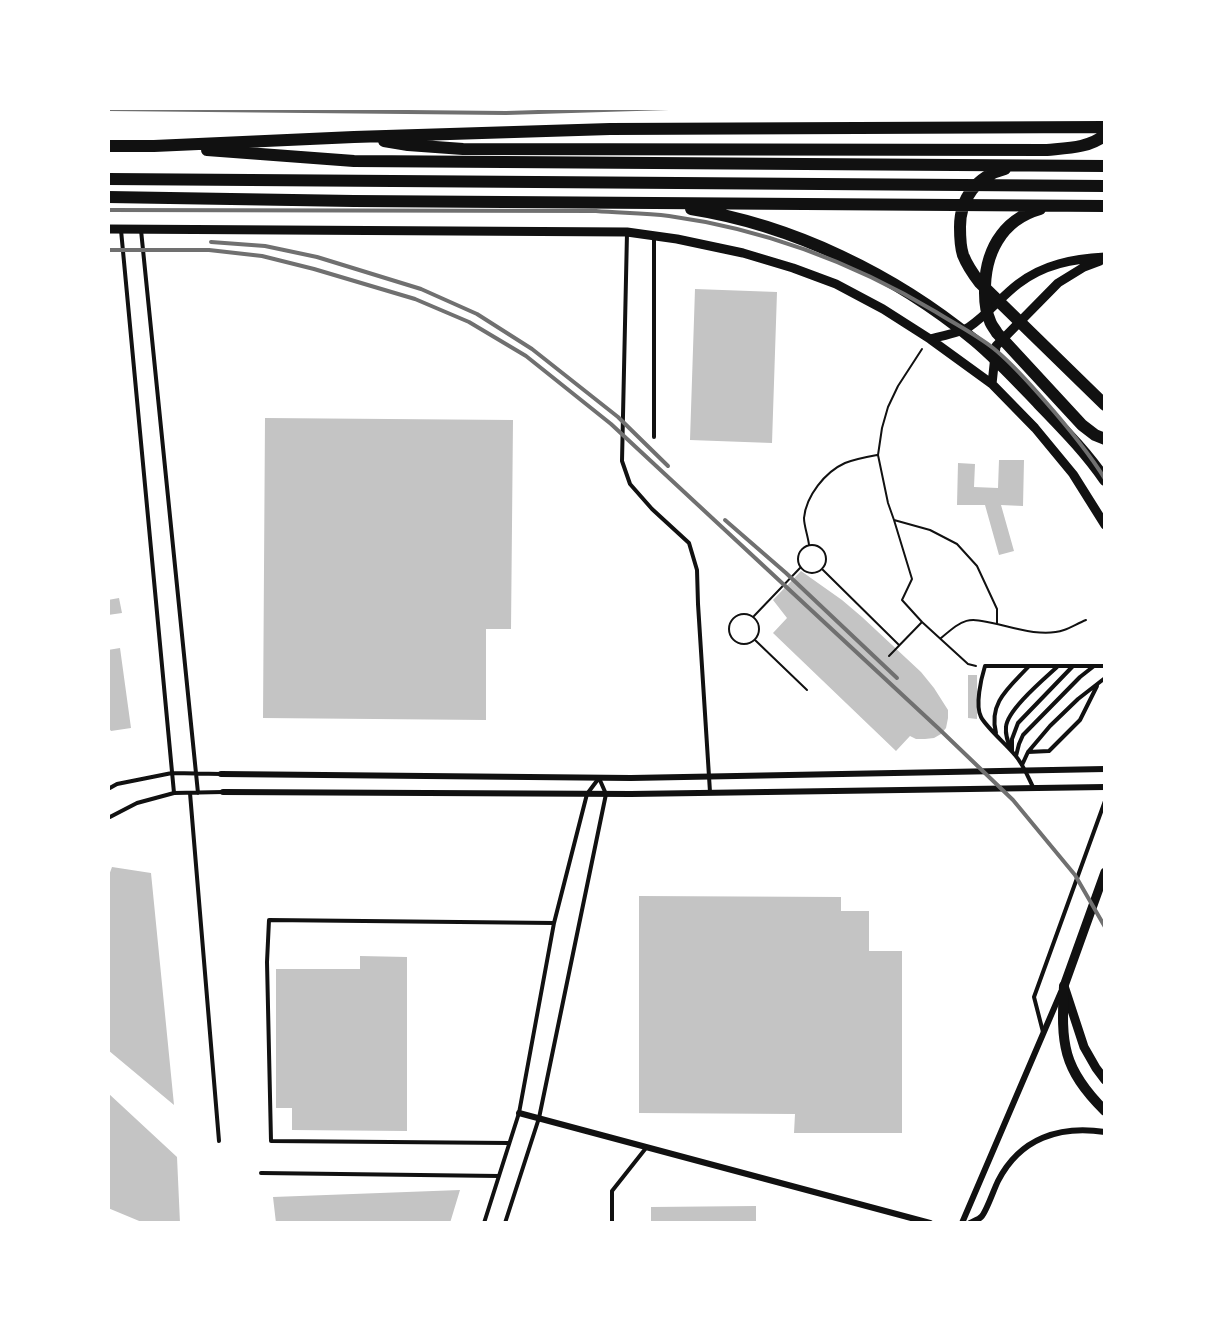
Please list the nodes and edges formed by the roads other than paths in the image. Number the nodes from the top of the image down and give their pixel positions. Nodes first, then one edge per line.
1 (1105, 127) edge
2 (1105, 135) edge
3 (354, 137) junction
4 (108, 146) edge
5 (154, 146) junction
6 (1018, 165) junction
7 (1105, 166) edge
8 (108, 179) edge
9 (1105, 186) edge
10 (108, 197) edge
11 (649, 203) junction
12 (1055, 206) junction
13 (1105, 206) edge
14 (108, 229) edge
15 (121, 229) junction
16 (141, 229) junction
17 (627, 232) junction
18 (654, 235) junction
19 (1105, 258) edge
20 (930, 339) junction
21 (992, 384) junction
22 (1105, 405) edge
23 (654, 437) dead end
24 (1105, 439) edge
25 (1105, 480) edge
26 (1105, 525) edge
27 (1029, 666) junction
28 (1057, 666) junction
29 (1073, 666) junction
30 (1095, 666) junction
31 (1105, 666) edge
32 (1105, 678) edge
33 (1099, 683) junction
34 (996, 734) junction
35 (1012, 752) junction
36 (1028, 752) junction
37 (1016, 756) junction
38 (1024, 768) junction
39 (1105, 769) edge
40 (172, 773) junction
41 (196, 773) junction
42 (221, 774) joint
43 (709, 777) junction
44 (599, 778) junction
45 (1105, 787) edge
46 (1034, 788) junction
47 (108, 789) edge
48 (223, 792) joint
49 (174, 793) junction
50 (190, 793) junction
51 (198, 793) junction
52 (710, 793) junction
53 (587, 794) junction
54 (606, 794) junction
55 (1105, 801) edge
56 (108, 818) edge
57 (1105, 872) edge
58 (554, 923) junction
59 (1064, 986) junction
60 (1044, 1033) junction
61 (1105, 1080) edge
62 (1105, 1111) edge
63 (519, 1113) junction
64 (539, 1118) junction
65 (1105, 1132) edge
66 (219, 1142) dead end
67 (509, 1143) junction
68 (646, 1147) junction
69 (261, 1173) dead end
70 (499, 1176) junction
71 (484, 1223) edge
72 (505, 1223) edge
73 (612, 1223) edge
74 (930, 1223) edge
75 (962, 1223) edge
76 (970, 1223) edge

1 - 3 highway
2 - 3 highway
3 - 5 highway
4 - 5 highway
5 - 6 highway
6 - 7 highway
6 - 22 highway
8 - 9 highway
10 - 11 highway
11 - 12 highway
11 - 25 highway
12 - 13 highway
12 - 24 highway
14 - 15 street
15 - 16 street
15 - 40 lane
16 - 17 street
16 - 41 lane
17 - 18 street
17 - 43 lane
18 - 20 street
18 - 23 lane
19 - 20 street
19 - 21 street
20 - 21 street
21 - 26 street
27 - 28 lane
27 - 34 lane
27 - 34 lane
28 - 29 lane
28 - 35 lane
29 - 30 lane
29 - 35 lane
30 - 31 lane
30 - 37 lane
32 - 33 lane
33 - 36 lane
33 - 36 lane
34 - 35 lane
35 - 37 lane
36 - 38 lane
37 - 38 lane
38 - 39 street
38 - 43 street
38 - 46 lane
40 - 41 lane
40 - 47 lane
40 - 49 lane
41 - 42 lane
41 - 51 lane
42 - 44 street
43 - 44 street
43 - 52 lane
44 - 53 lane
44 - 54 lane
45 - 46 street
46 - 52 street
48 - 51 lane
48 - 53 street
49 - 50 lane
49 - 56 lane
50 - 51 lane
50 - 66 lane
52 - 54 street
53 - 54 street
53 - 58 lane
54 - 64 lane
55 - 60 lane
57 - 59 street
58 - 63 lane
58 - 67 lane
59 - 60 street
59 - 61 street
59 - 62 main road
60 - 75 street
63 - 64 street
63 - 67 lane
64 - 68 street
64 - 72 lane
65 - 76 street
67 - 70 lane
68 - 73 lane
68 - 74 street
69 - 70 lane
70 - 71 lane

